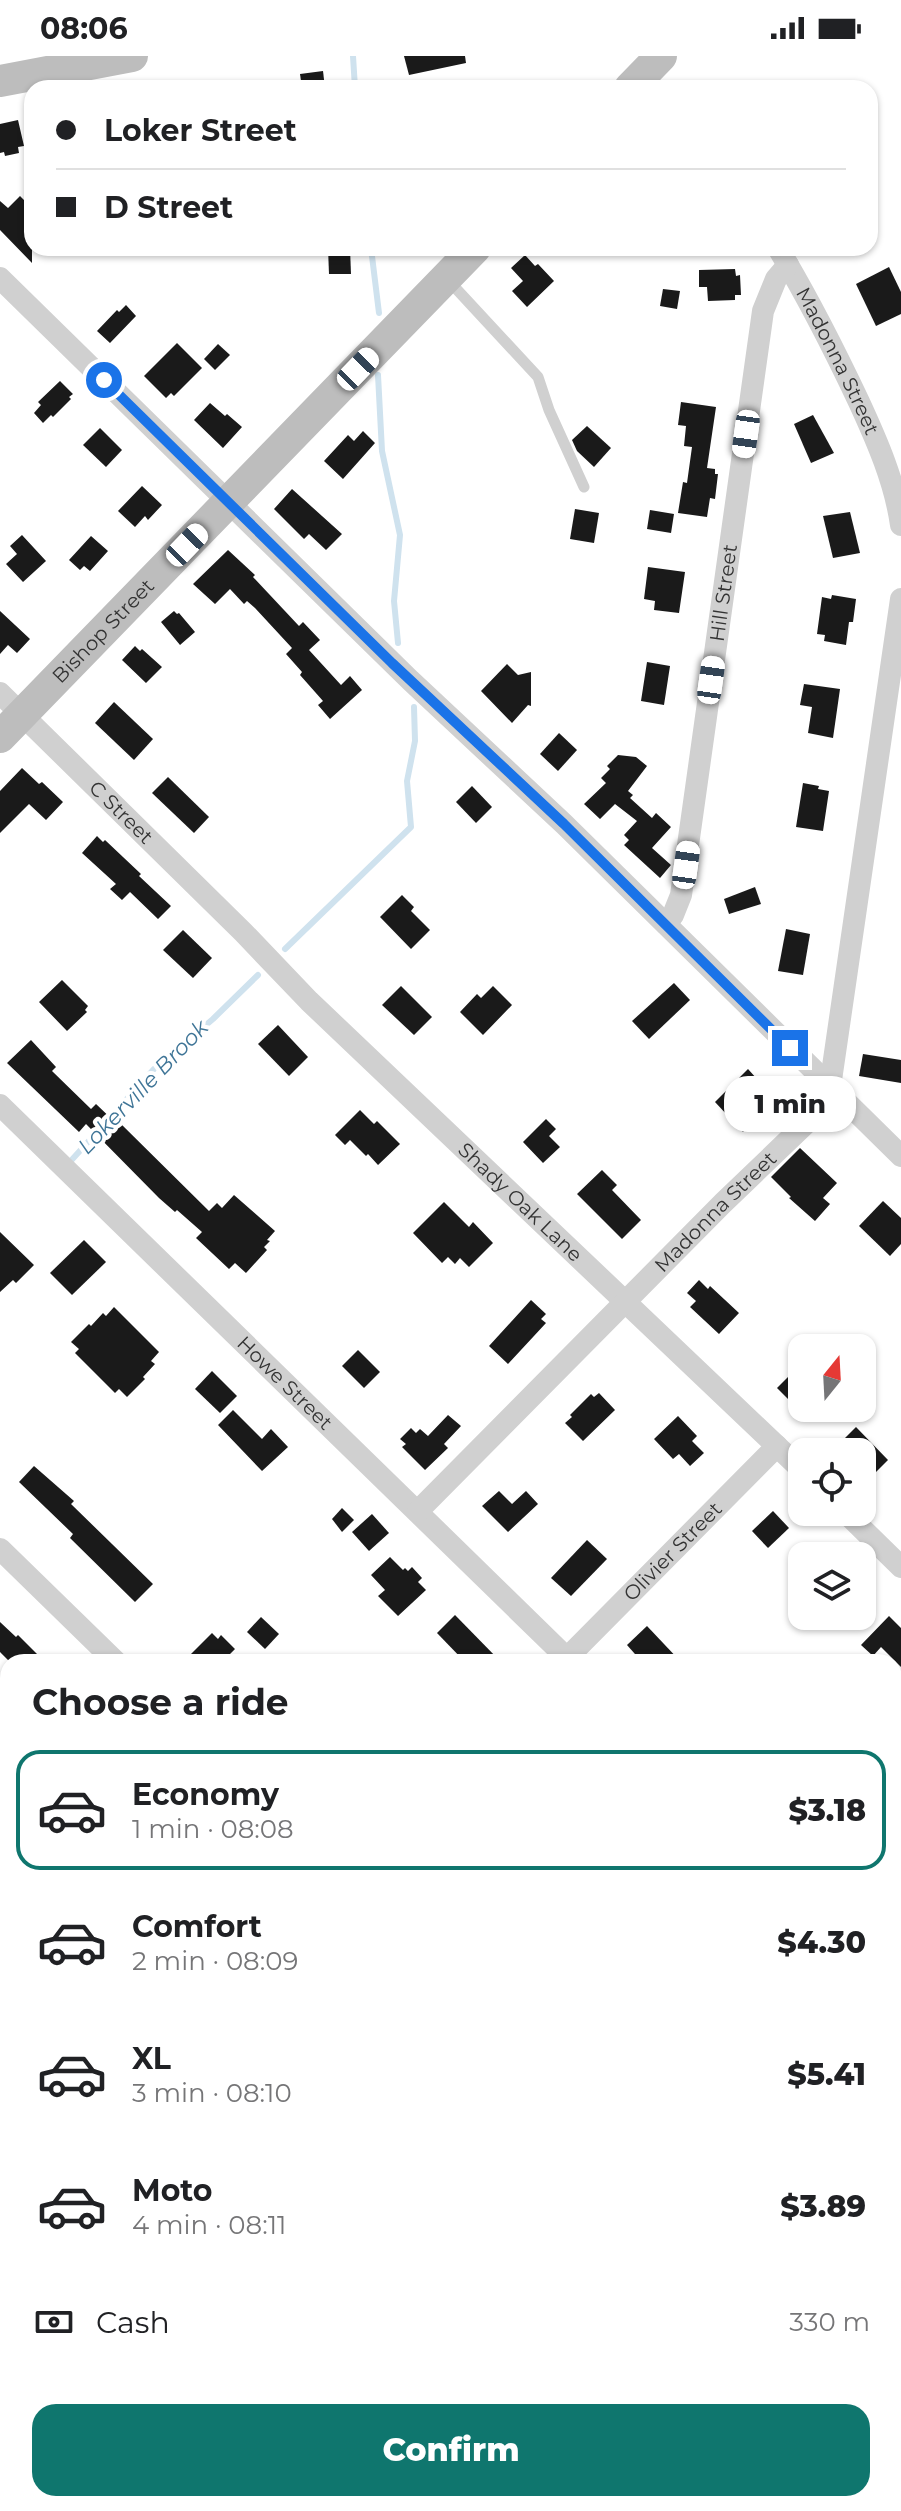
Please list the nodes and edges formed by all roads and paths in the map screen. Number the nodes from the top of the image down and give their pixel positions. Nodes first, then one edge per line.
1 (132, 56) edge
2 (0, 81) edge
3 (467, 256) edge
4 (783, 256) edge
5 (446, 277) junction
6 (0, 278) edge
7 (584, 487) dead end
8 (229, 502) junction
9 (901, 525) edge
10 (901, 599) edge
11 (7, 715) edge
12 (666, 924) junction
13 (243, 932) joint
14 (830, 1087) junction
15 (0, 1105) edge
16 (901, 1156) edge
17 (626, 1301) junction
18 (777, 1446) junction
19 (788, 1457) edge
20 (418, 1511) junction
21 (859, 1526) edge
22 (0, 1549) edge
23 (901, 1567) edge
24 (108, 1654) edge
25 (563, 1654) edge
26 (575, 1654) edge

1 - 2 street
3 - 5 street, Bishop Street
4 - 9 street, Madonna Street
4 - 12 street, Hill Street
5 - 7 lane
5 - 8 street, Bishop Street
6 - 8 street
8 - 11 street, Bishop Street
8 - 12 street
10 - 14 street, Madonna Street
11 - 13 street, C Street
12 - 14 street
13 - 17 street, Shady Oak Lane
14 - 16 street
14 - 17 street, Madonna Street
15 - 20 street, Howe Street
17 - 18 street, Shady Oak Lane
17 - 20 street, Madonna Street
18 - 19 street, Shady Oak Lane
18 - 26 street, Olivier Street
20 - 25 street, Howe Street
21 - 23 street
22 - 24 street

